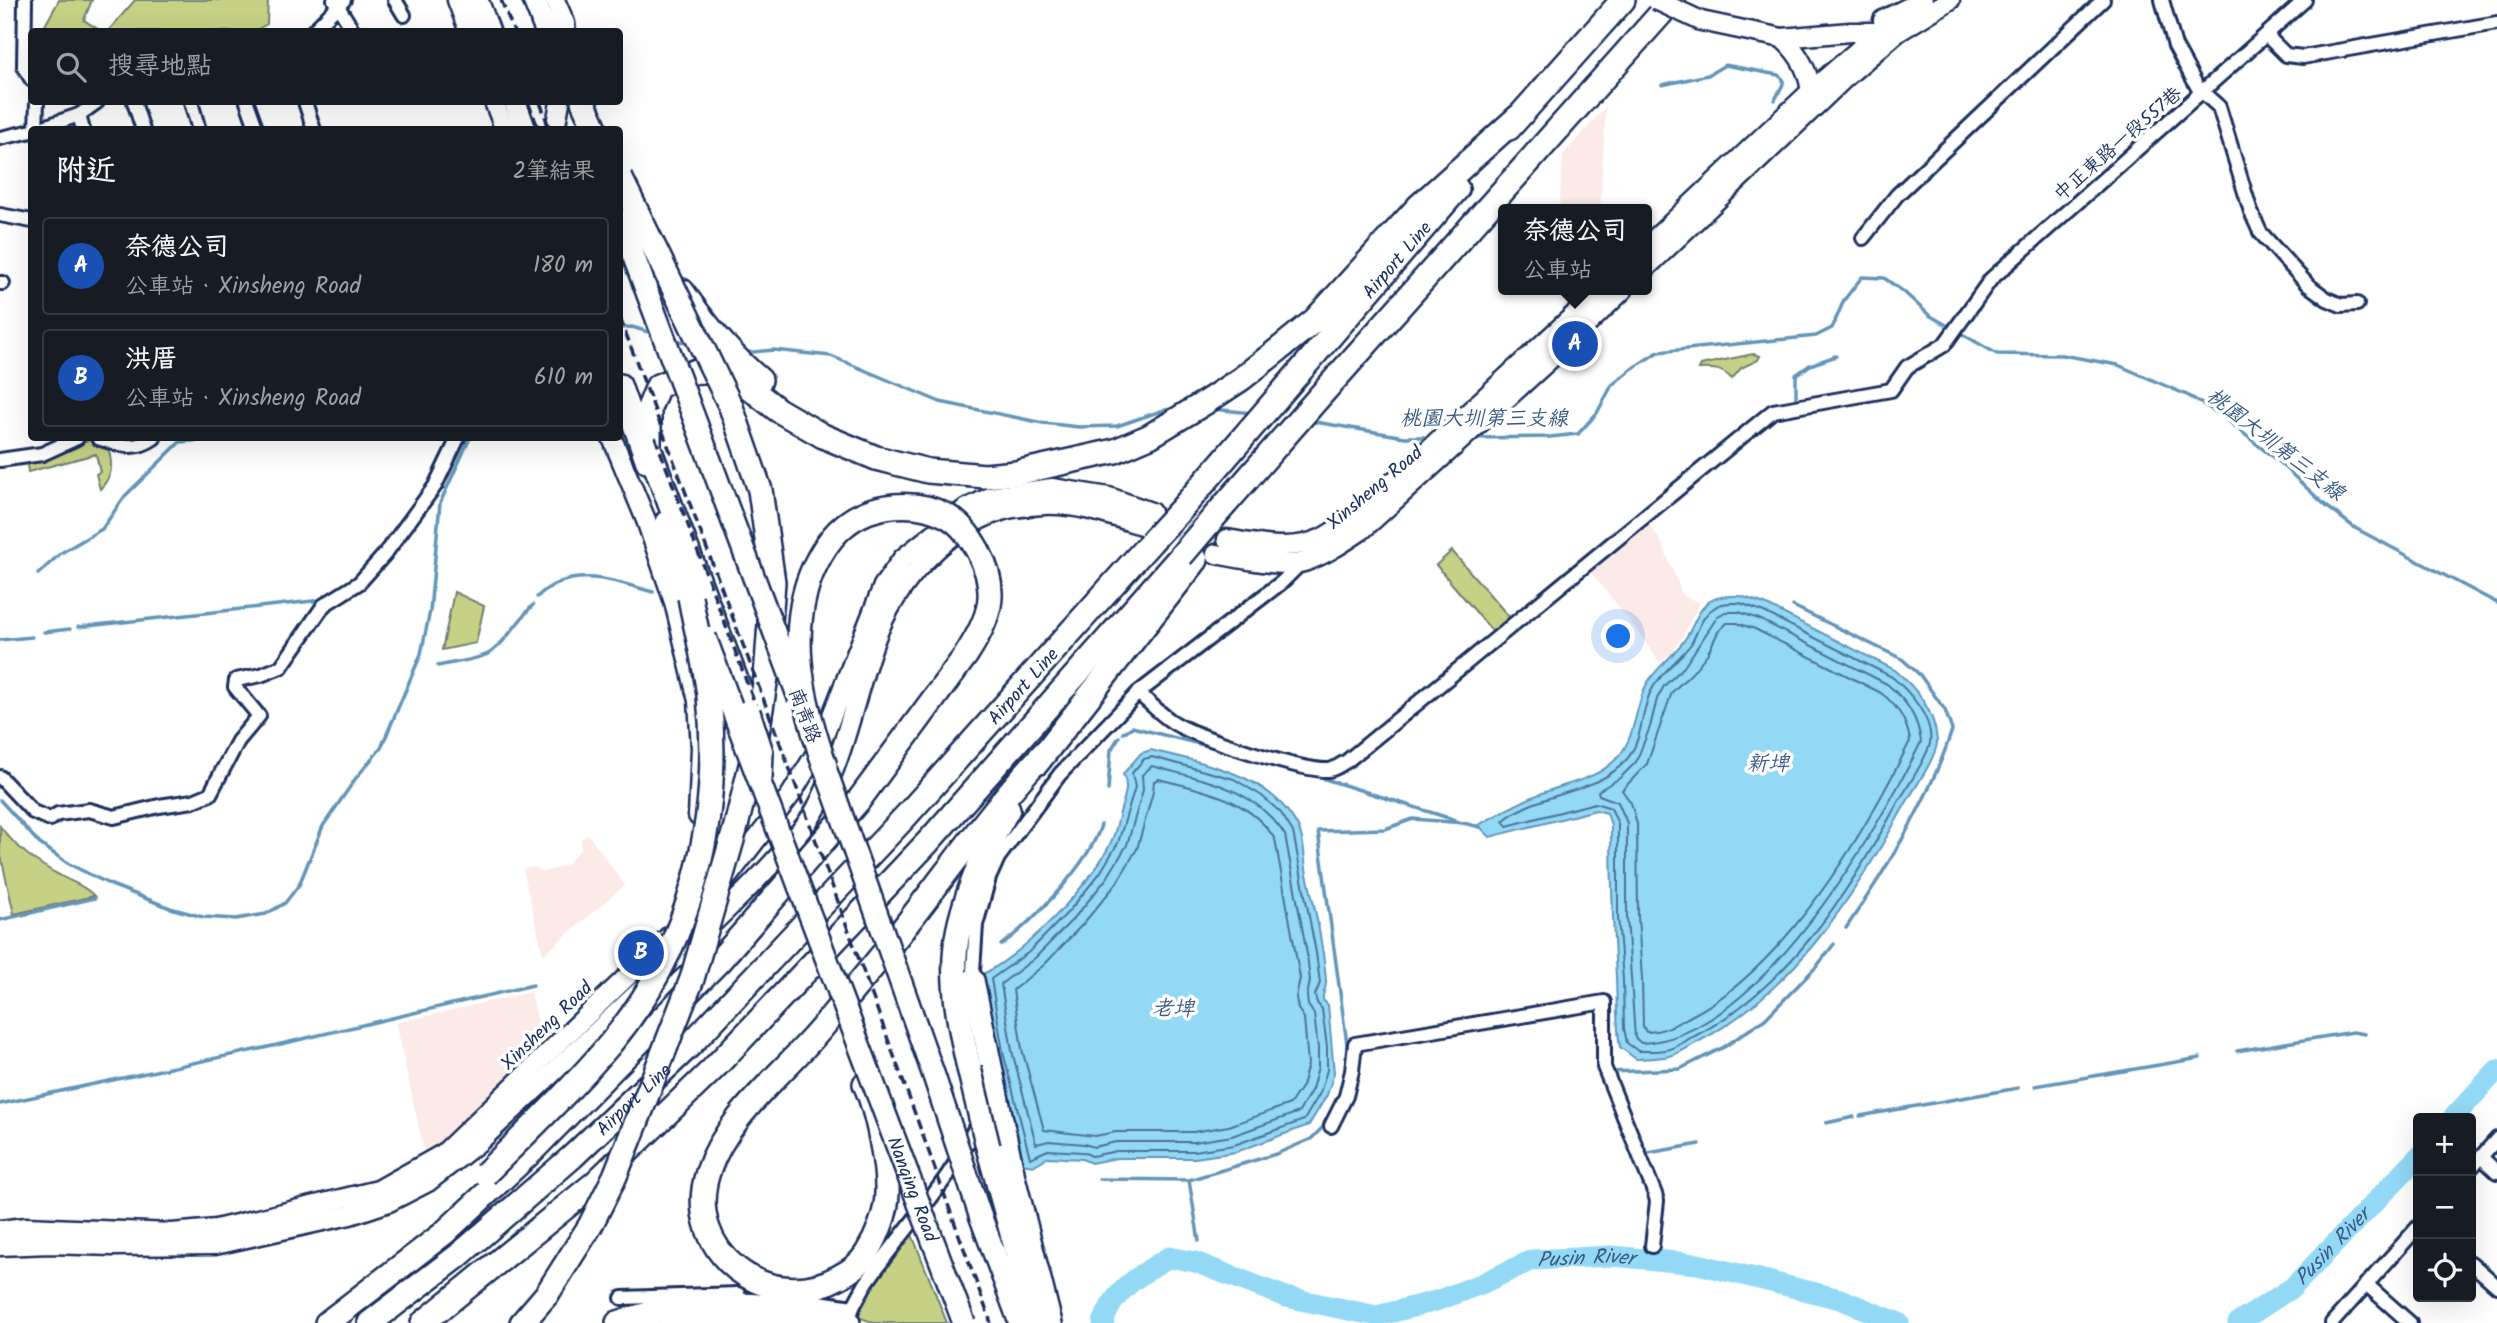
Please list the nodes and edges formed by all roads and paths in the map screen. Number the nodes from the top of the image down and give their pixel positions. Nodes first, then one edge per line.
1 (25, 0) edge
2 (395, 0) edge
3 (457, 0) edge
4 (477, 0) edge
5 (555, 0) edge
6 (1623, 0) edge
7 (1656, 0) edge
8 (1673, 0) edge
9 (1923, 0) edge
10 (1934, 0) edge
11 (1950, 0) edge
12 (2103, 0) edge
13 (2162, 0) edge
14 (2305, 0) edge
15 (338, 2) edge
16 (404, 15) dead end
17 (2497, 23) edge
18 (316, 28) edge
19 (352, 28) edge
20 (468, 28) edge
21 (488, 28) edge
22 (566, 28) edge
23 (1850, 32) junction
24 (1879, 32) junction
25 (1898, 32) junction
26 (2267, 36) junction
27 (1782, 38) junction
28 (28, 74) edge
29 (1811, 92) junction
30 (2203, 92) junction
31 (37, 105) edge
32 (93, 105) edge
33 (135, 105) edge
34 (192, 105) edge
35 (248, 105) edge
36 (306, 105) edge
37 (496, 105) edge
38 (516, 105) edge
39 (559, 105) edge
40 (575, 105) edge
41 (584, 105) edge
42 (1811, 110) junction
43 (79, 116) junction
44 (1518, 117) junction
45 (34, 126) edge
46 (47, 126) edge
47 (82, 126) edge
48 (142, 126) edge
49 (198, 126) edge
50 (256, 126) edge
51 (313, 126) edge
52 (504, 126) edge
53 (524, 126) edge
54 (556, 126) edge
55 (583, 126) edge
56 (594, 126) edge
57 (28, 131) edge
58 (0, 138) edge
59 (623, 183) edge
60 (0, 215) edge
61 (28, 220) edge
62 (623, 228) edge
63 (1863, 237) dead end
64 (1652, 241) edge
65 (652, 246) junction
66 (1652, 262) edge
67 (1596, 295) edge
68 (1618, 295) edge
69 (2357, 304) dead end
70 (623, 394) edge
71 (1473, 418) junction
72 (70, 441) edge
73 (109, 441) edge
74 (150, 441) edge
75 (457, 441) edge
76 (613, 441) edge
77 (0, 460) edge
78 (1425, 463) junction
79 (1016, 473) junction
80 (1147, 526) junction
81 (1320, 540) junction
82 (1211, 541) junction
83 (1301, 563) junction
84 (690, 597) junction
85 (1138, 693) junction
86 (1045, 752) junction
87 (825, 766) junction
88 (0, 777) edge
89 (760, 779) junction
90 (719, 888) junction
91 (733, 905) junction
92 (973, 980) junction
93 (862, 1055) junction
94 (1001, 1119) junction
95 (978, 1120) junction
96 (1331, 1126) dead end
97 (2497, 1139) edge
98 (2481, 1157) junction
99 (2476, 1162) edge
100 (2497, 1172) edge
101 (0, 1230) edge
102 (2413, 1233) edge
103 (1652, 1245) dead end
104 (0, 1247) edge
105 (2476, 1267) edge
106 (2367, 1284) junction
107 (2497, 1286) edge
108 (622, 1298) dead end
109 (850, 1318) edge
110 (327, 1323) edge
111 (370, 1323) edge
112 (423, 1323) edge
113 (522, 1323) edge
114 (618, 1323) edge
115 (670, 1323) edge
116 (795, 1323) edge
117 (964, 1323) edge
118 (1020, 1323) edge
119 (1037, 1323) edge
120 (1051, 1323) edge
121 (2332, 1323) edge
122 (2410, 1323) edge

1 - 28 street
2 - 16 street
3 - 20 main road
4 - 21 main road
5 - 22 main road
6 - 44 highway, Airport Line
7 - 27 main road, bridge
8 - 82 highway, Airport Line
9 - 23 main road
10 - 24 main road
11 - 25 main road
12 - 63 street
13 - 30 street
14 - 26 street, 中正東路一段557巷
15 - 18 street
15 - 19 street
17 - 26 street
23 - 24 main road
23 - 27 main road
24 - 25 main road
24 - 29 main road
25 - 42 main road
26 - 30 street, 中正東路一段557巷
27 - 29 main road
29 - 42 main road
29 - 64 main road
30 - 69 street
30 - 85 street, 中正東路一段557巷
31 - 45 street
32 - 43 street
33 - 48 street
34 - 49 street
35 - 50 street
36 - 51 street
37 - 52 main road
38 - 53 main road
39 - 54 main road
40 - 55 main road
41 - 56 highway
42 - 66 main road
43 - 46 street
43 - 47 street
44 - 79 highway
44 - 80 highway, Airport Line, bridge
57 - 58 street
59 - 65 highway, bridge
60 - 61 street
62 - 87 main road, 南青路, bridge
65 - 79 highway, bridge
65 - 113 highway, bridge
67 - 71 main road, Xinsheng Road
68 - 71 main road, Xinsheng Road
70 - 84 main road
71 - 78 main road, Xinsheng Road
72 - 77 street
73 - 74 street
75 - 88 street
76 - 90 main road
78 - 81 main road, Xinsheng Road
78 - 83 main road, Xinsheng Road
79 - 89 highway, bridge
80 - 90 main road, Xinsheng Road
80 - 91 main road, Xinsheng Road
80 - 111 highway, Airport Line
81 - 82 main road, Xinsheng Road
81 - 83 street
82 - 83 main road, Xinsheng Road
82 - 86 highway
82 - 112 highway, Airport Line
83 - 85 street
84 - 89 main road, bridge
84 - 110 highway, bridge
85 - 92 street
86 - 93 highway
86 - 119 highway, bridge
87 - 110 highway, bridge
87 - 118 main road, 南青路, bridge
89 - 93 main road, bridge
90 - 91 main road
90 - 101 main road, Xinsheng Road
91 - 104 main road, Xinsheng Road
92 - 94 main road
92 - 95 street
93 - 117 main road, Nanqing Road, bridge
94 - 95 main road
94 - 120 main road
95 - 109 street
96 - 103 street
97 - 98 street
98 - 99 street
98 - 100 street
102 - 106 street
105 - 107 street
106 - 121 street
106 - 122 street
108 - 109 street
109 - 114 highway
115 - 116 main road

